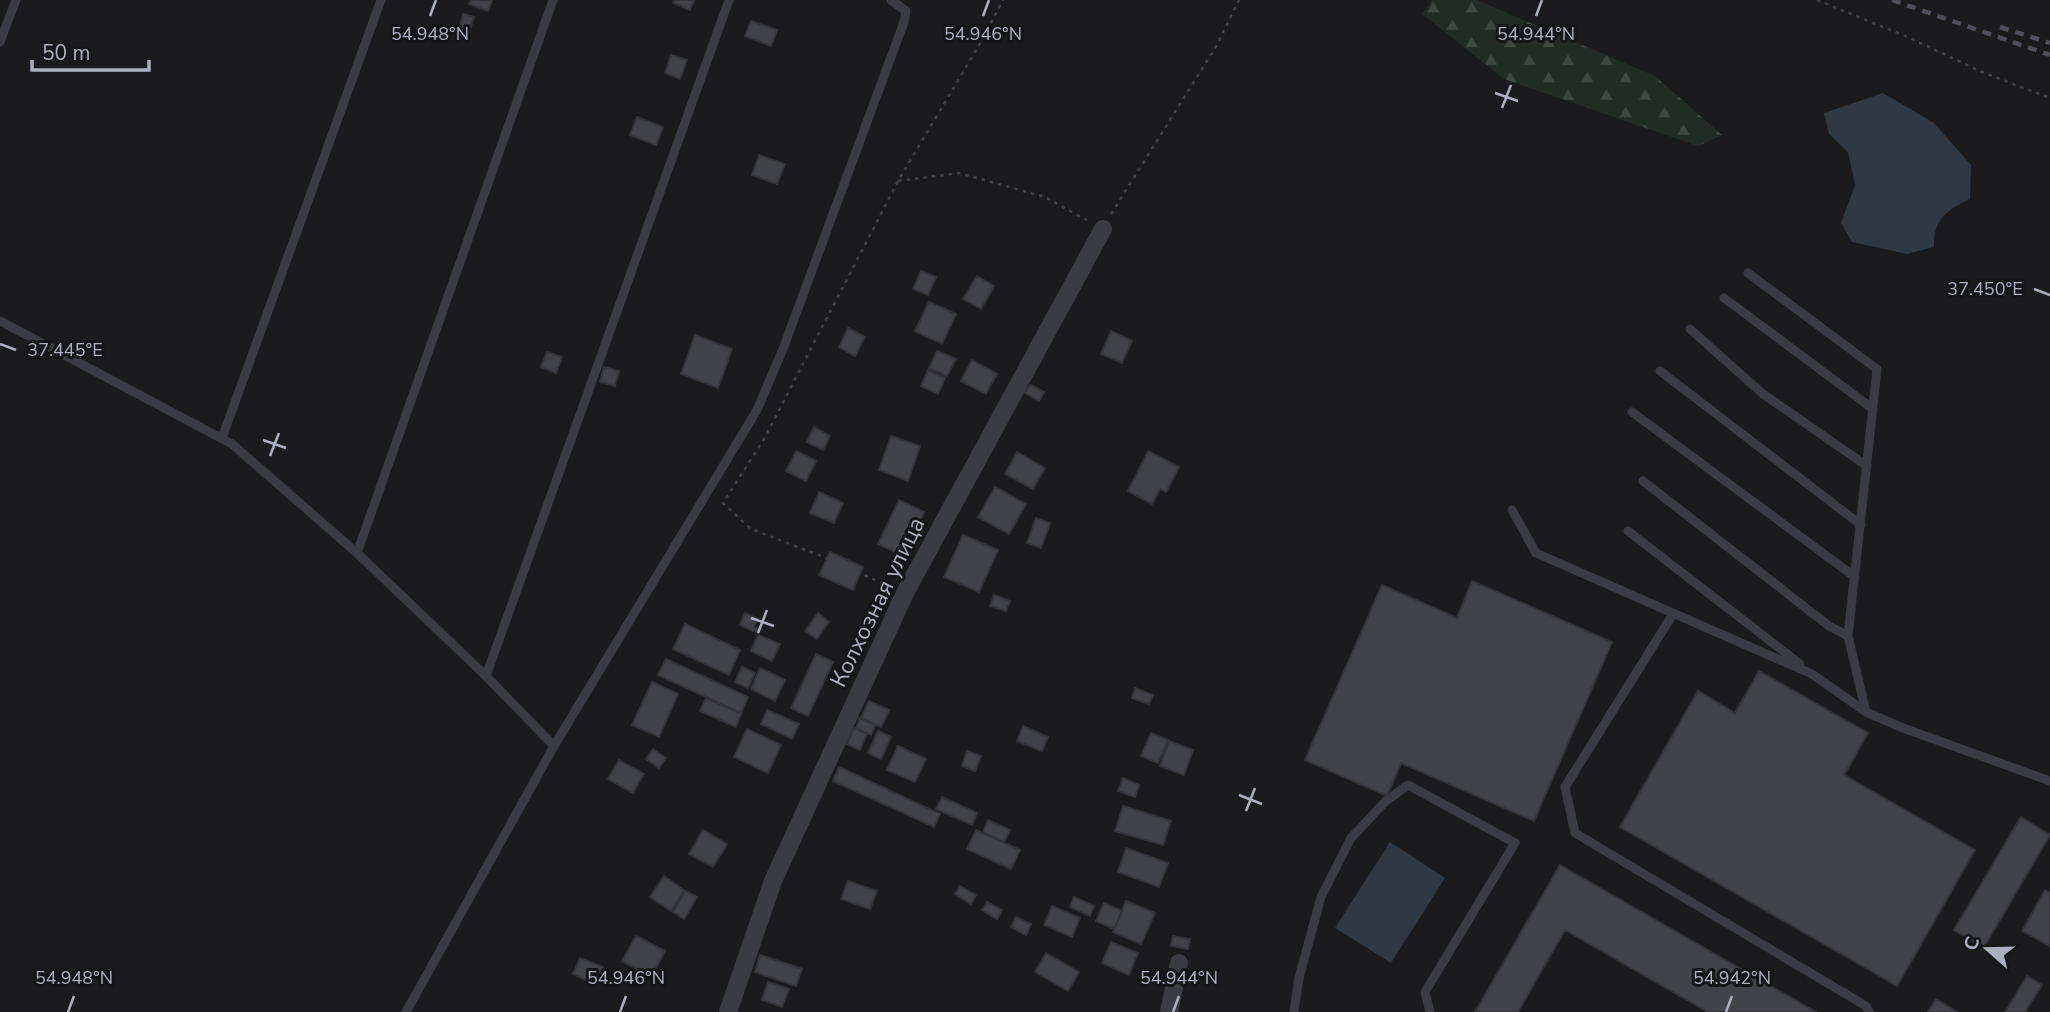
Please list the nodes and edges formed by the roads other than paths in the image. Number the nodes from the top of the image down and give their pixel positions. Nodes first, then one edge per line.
1 (16, 0) edge
2 (381, 0) edge
3 (553, 0) edge
4 (729, 0) edge
5 (891, 0) edge
6 (0, 42) edge
7 (1103, 229) road end
8 (1748, 273) dead end
9 (1724, 298) dead end
10 (0, 321) edge
11 (1690, 329) dead end
12 (1660, 371) dead end
13 (1873, 409) junction
14 (1632, 412) dead end
15 (222, 438) junction
16 (1867, 466) junction
17 (1643, 481) dead end
18 (1512, 510) dead end
19 (1861, 525) junction
20 (1628, 531) dead end
21 (356, 553) junction
22 (1855, 577) junction
23 (1673, 614) junction
24 (1848, 636) junction
25 (1812, 674) junction
26 (486, 676) junction
27 (1866, 712) junction
28 (554, 746) junction
29 (2050, 781) edge
30 (1179, 963) dead end
31 (407, 1012) edge
32 (728, 1012) edge
33 (1169, 1012) edge
34 (1294, 1012) edge
35 (1430, 1012) edge
36 (1869, 1012) edge

1 - 6 lane
2 - 15 lane
3 - 21 lane
4 - 26 lane
5 - 28 lane
7 - 32 street, Колхозная улица
8 - 13 lane
9 - 13 lane
10 - 15 lane
11 - 16 lane
12 - 19 lane
13 - 16 lane
14 - 22 lane
15 - 21 lane
16 - 19 lane
17 - 24 lane
18 - 23 lane
19 - 22 lane
20 - 25 lane
21 - 26 lane
22 - 24 lane
23 - 25 lane
23 - 36 lane
24 - 27 lane
25 - 27 lane
26 - 28 lane
27 - 29 lane
28 - 31 lane
30 - 33 street
34 - 35 lane

